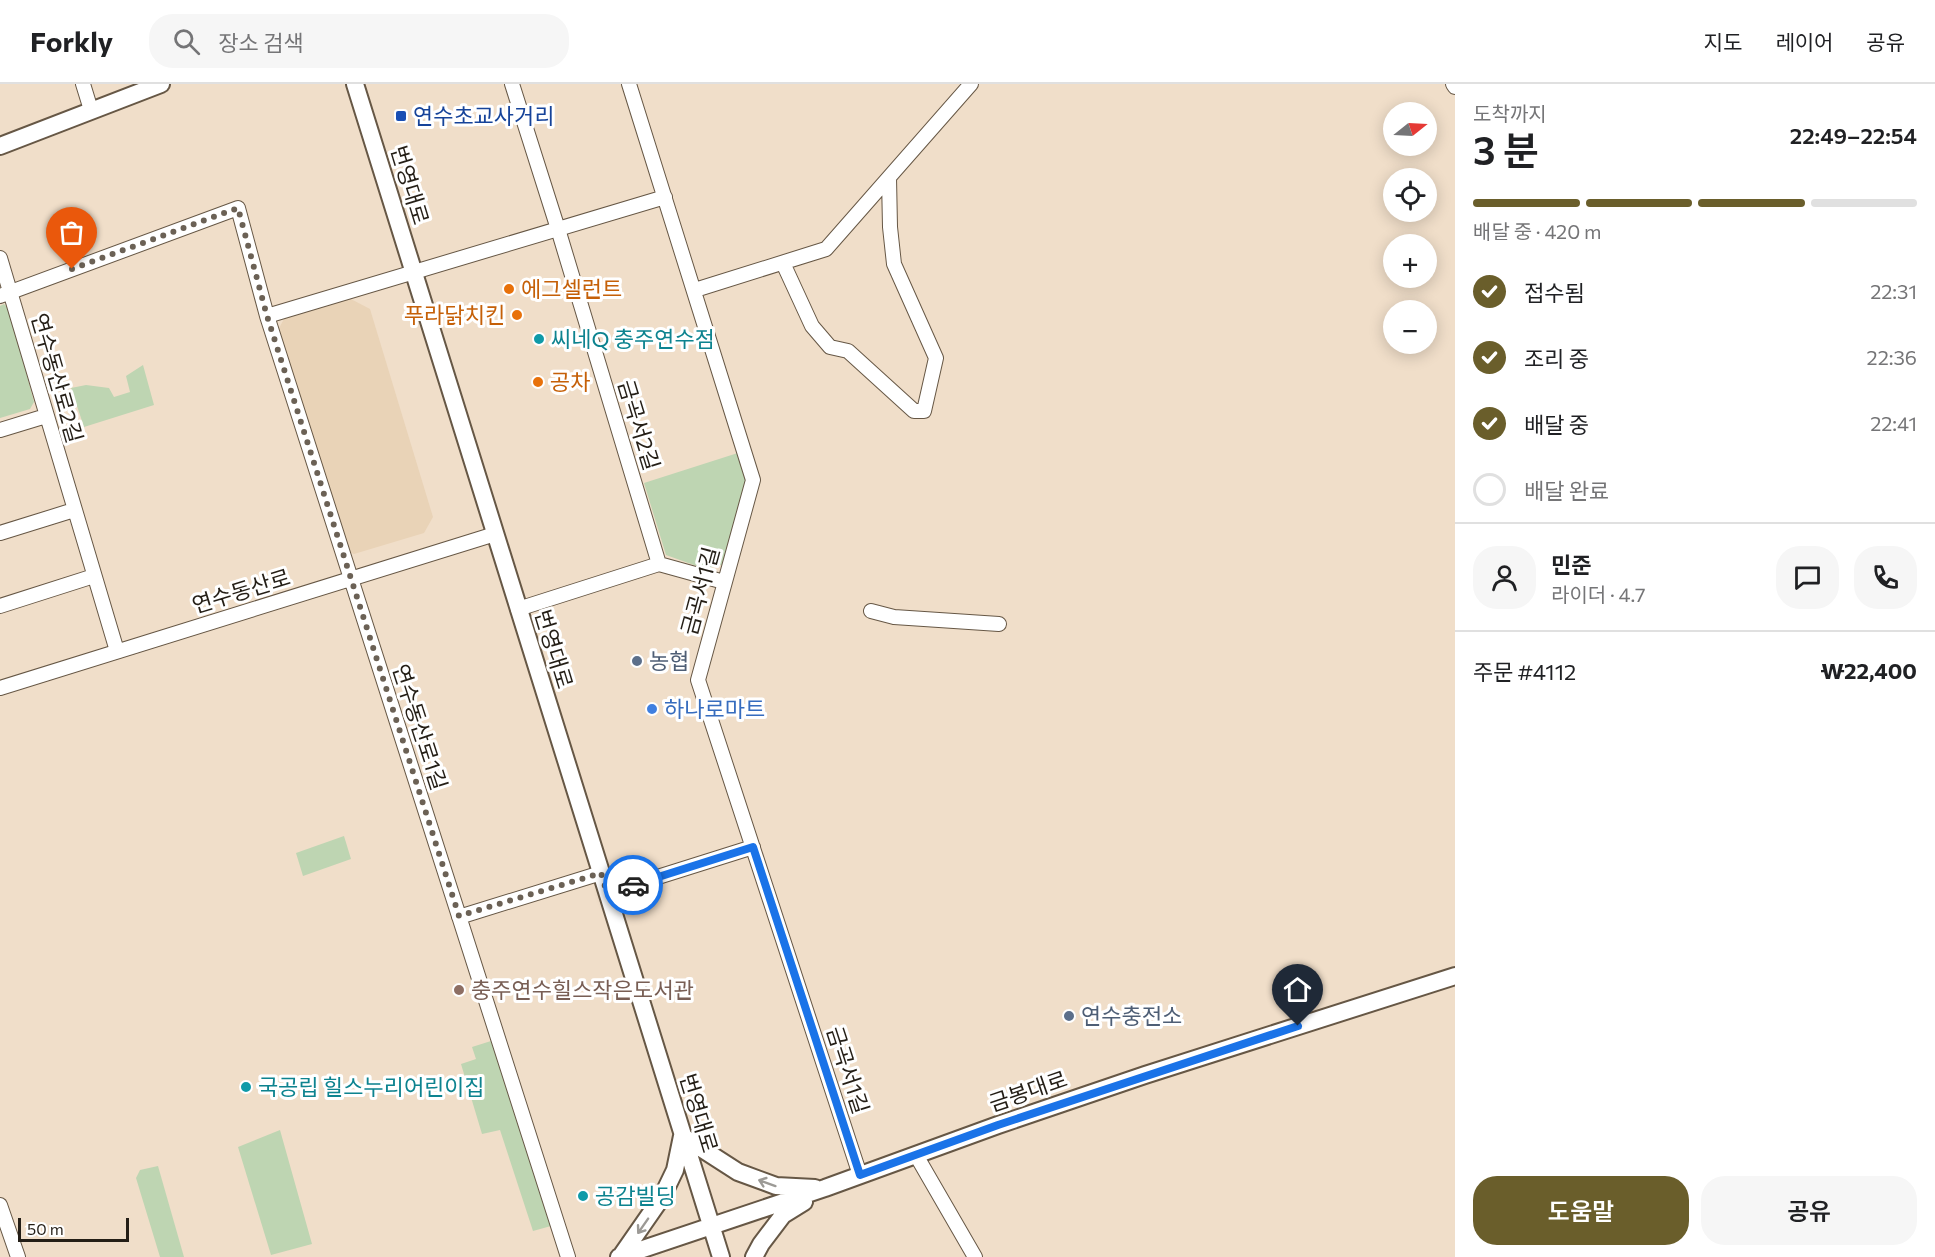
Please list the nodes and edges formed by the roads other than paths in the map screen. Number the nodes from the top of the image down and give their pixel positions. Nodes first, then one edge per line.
1 (83, 84) edge
2 (161, 84) edge
3 (355, 84) edge
4 (512, 84) edge
5 (629, 84) edge
6 (971, 84) edge
7 (91, 110) junction
8 (0, 146) edge
9 (889, 178) junction
10 (665, 197) junction
11 (558, 229) junction
12 (0, 258) edge
13 (783, 263) junction
14 (414, 273) junction
15 (695, 290) junction
16 (5, 294) edge
17 (267, 316) junction
18 (46, 416) junction
19 (0, 430) edge
20 (74, 510) junction
21 (0, 534) edge
22 (495, 534) junction
23 (658, 564) junction
24 (94, 576) junction
25 (350, 579) junction
26 (724, 582) junction
27 (0, 606) edge
28 (518, 609) junction
29 (871, 610) dead end
30 (999, 624) dead end
31 (117, 651) junction
32 (0, 688) edge
33 (753, 847) junction
34 (601, 873) junction
35 (607, 893) junction
36 (459, 916) junction
37 (1455, 976) edge
38 (682, 1136) junction
39 (916, 1155) junction
40 (860, 1175) junction
41 (825, 1188) junction
42 (0, 1205) edge
43 (711, 1226) junction
44 (18, 1257) edge
45 (568, 1257) edge
46 (621, 1257) edge
47 (721, 1257) edge
48 (753, 1257) edge
49 (975, 1257) edge

1 - 7 street
2 - 7 street
3 - 14 street, 번영대로
4 - 11 street, 금곡서2길
5 - 10 street, 금곡서1길
6 - 9 street
7 - 8 street
9 - 13 street
9 - 13 street
10 - 11 street
10 - 15 street, 금곡서1길
11 - 14 street
11 - 23 street, 금곡서2길
12 - 16 street, 연수동산로2길
13 - 15 street
14 - 17 street
14 - 22 street, 번영대로
15 - 26 street, 금곡서1길
16 - 17 street, 연수동산로1길
16 - 18 street, 연수동산로2길
17 - 25 street, 연수동산로1길
18 - 19 street
18 - 20 street, 연수동산로2길
20 - 21 street
20 - 24 street, 연수동산로2길
22 - 25 street, 연수동산로
22 - 28 street, 번영대로
23 - 26 street
23 - 28 street
24 - 27 street
24 - 31 street, 연수동산로2길
25 - 31 street, 연수동산로
25 - 36 street, 연수동산로1길
26 - 33 street, 금곡서1길
28 - 34 street, 번영대로
29 - 30 street
31 - 32 street, 연수동산로
33 - 35 street
33 - 40 street, 금곡서1길
34 - 35 street, 번영대로
34 - 36 street
35 - 38 street, 번영대로
36 - 45 street, 연수동산로1길
37 - 39 street, 금봉대로
41 -> 38 street
38 - 43 street, 번영대로
38 -> 46 street
39 - 40 street, 금봉대로
39 - 49 street
40 - 41 street, 금봉대로
41 - 43 street, 금봉대로
41 - 48 street
42 - 44 street
43 - 46 street, 금봉대로
43 - 47 street, 번영대로

